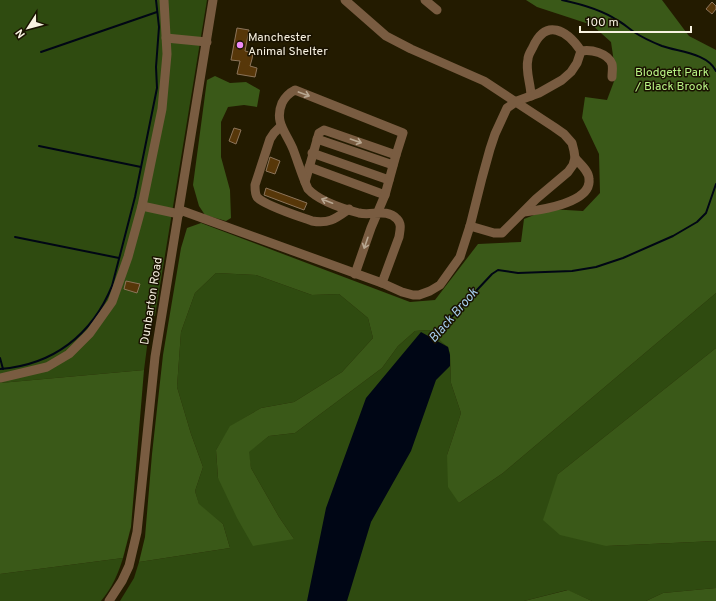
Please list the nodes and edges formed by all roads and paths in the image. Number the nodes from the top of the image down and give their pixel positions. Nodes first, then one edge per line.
1 (164, 0) edge
2 (213, 0) edge
3 (345, 0) edge
4 (425, 0) edge
5 (437, 10) dead end
6 (166, 38) junction
7 (206, 42) junction
8 (581, 51) junction
9 (612, 77) dead end
10 (531, 96) junction
11 (516, 101) junction
12 (281, 126) junction
13 (317, 139) junction
14 (312, 153) junction
15 (396, 155) junction
16 (575, 158) junction
17 (393, 166) junction
18 (309, 167) junction
19 (389, 180) junction
20 (305, 182) junction
21 (385, 195) junction
22 (142, 206) junction
23 (349, 209) junction
24 (179, 212) junction
25 (524, 212) junction
26 (378, 213) junction
27 (470, 226) junction
28 (355, 274) junction
29 (382, 283) junction
30 (0, 378) edge
31 (109, 601) edge

1 - 6 street
2 - 7 street, Dunbarton Road
3 - 11 street
4 - 5 street
6 - 7 street
6 - 22 street
7 - 24 street, Dunbarton Road
8 - 9 street
8 - 10 street
8 - 10 street
10 - 11 street
11 - 16 street
11 - 27 street
12 -> 15 street
12 - 20 street
12 - 23 street
13 - 14 street
13 -> 15 street
13 - 17 street
14 - 18 street
14 - 19 street
15 - 17 street
16 - 25 street
16 - 25 street
17 - 19 street
18 - 20 street
18 - 21 street
19 - 21 street
23 -> 20 street
21 - 26 street
22 - 24 street
22 - 30 street
23 - 26 street
24 - 28 street
24 - 31 street, Dunbarton Road
25 - 27 street
26 -> 28 street
26 - 29 street
27 - 29 street
28 - 29 street

